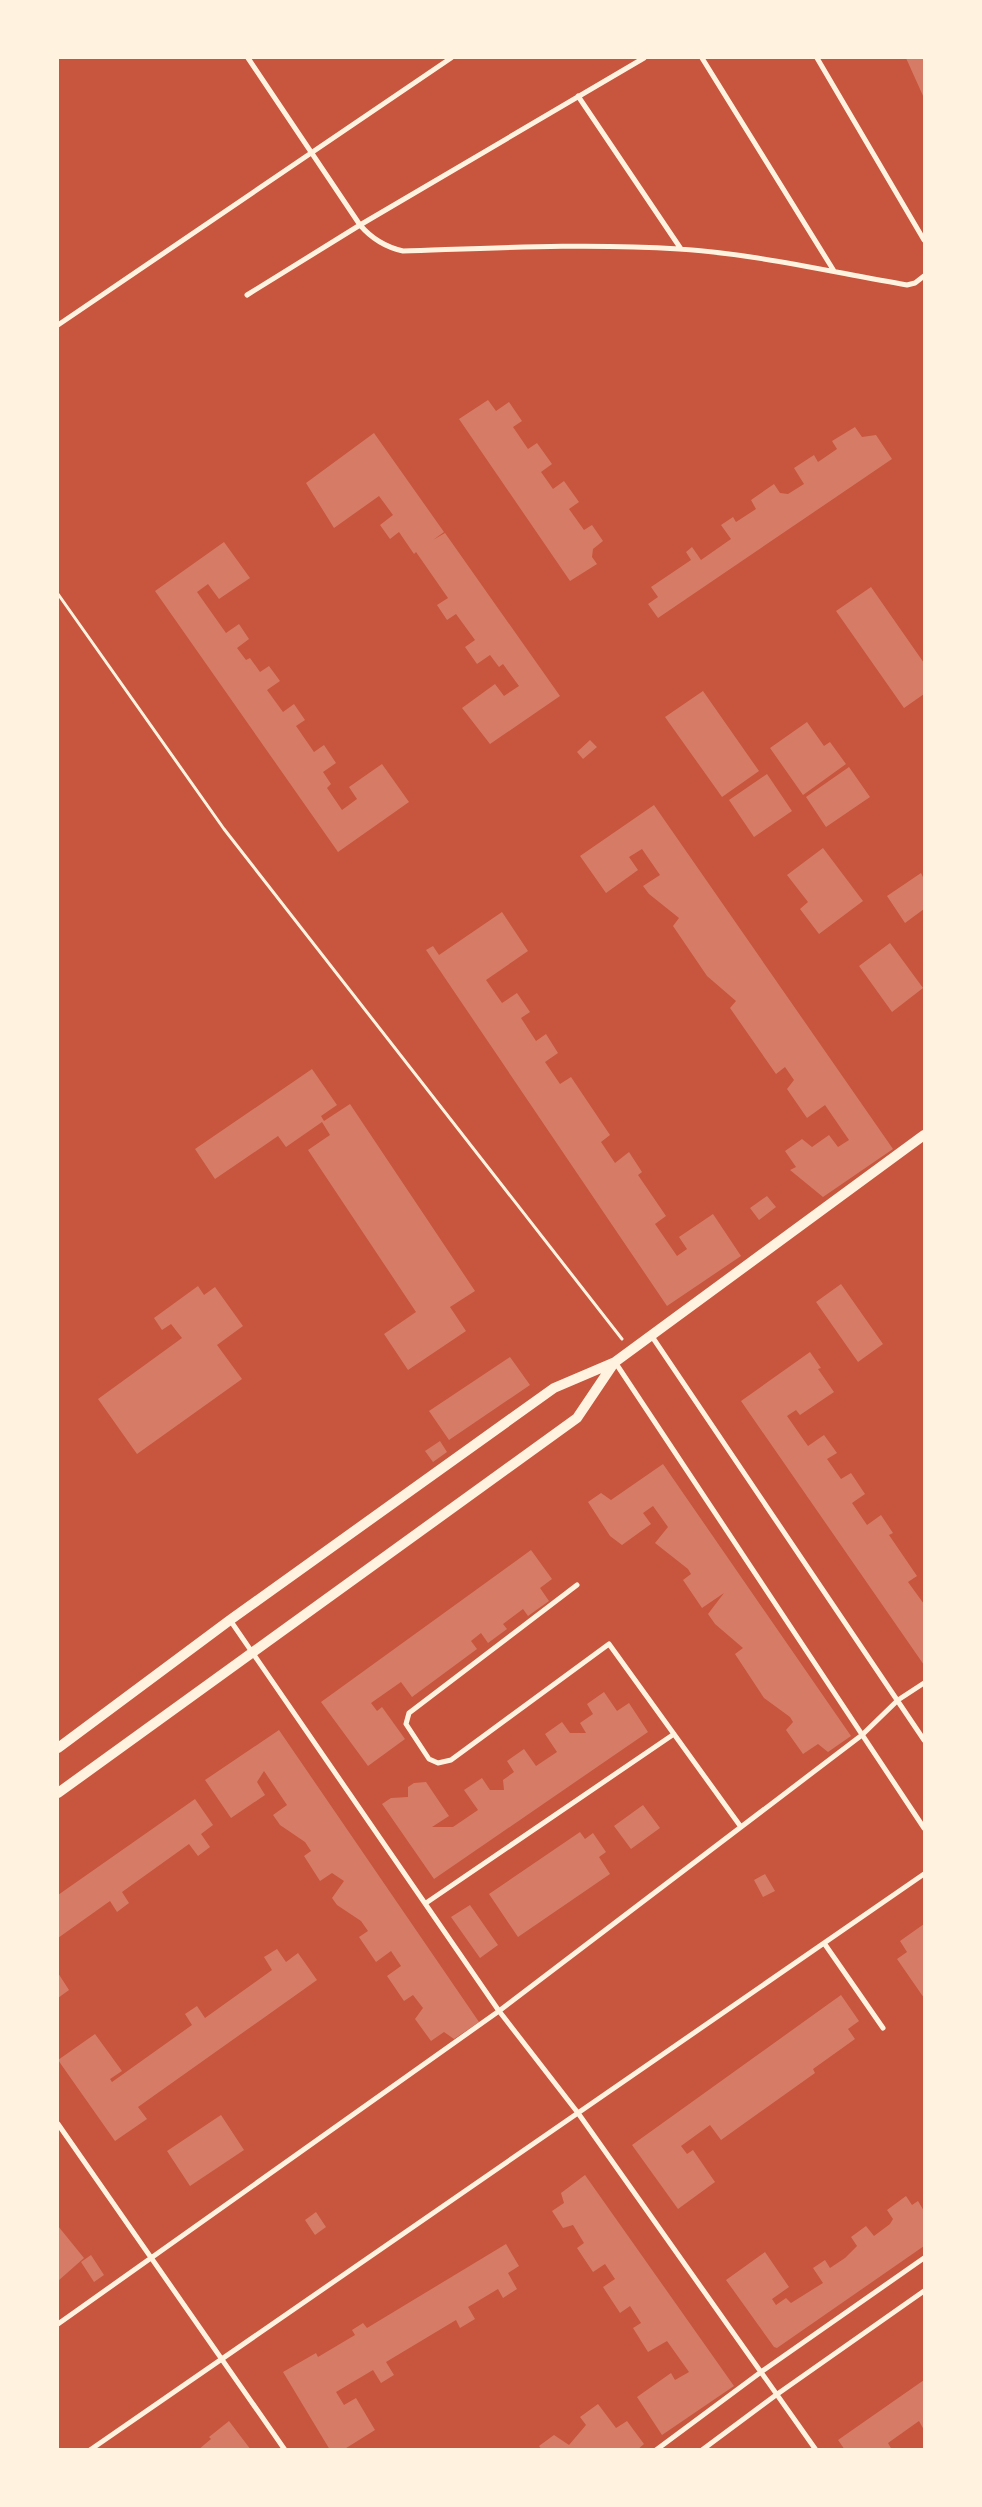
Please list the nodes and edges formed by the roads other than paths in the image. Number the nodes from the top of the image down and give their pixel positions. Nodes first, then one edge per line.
1 (248, 58) edge
2 (451, 58) edge
3 (644, 58) edge
4 (702, 58) edge
5 (817, 58) edge
6 (578, 96) junction
7 (313, 152) junction
8 (360, 225) junction
9 (924, 240) edge
10 (680, 249) junction
11 (834, 271) junction
12 (924, 276) edge
13 (247, 295) dead end
14 (58, 325) edge
15 (924, 1135) edge
16 (651, 1335) junction
17 (615, 1362) junction
18 (577, 1585) dead end
19 (230, 1620) junction
20 (253, 1652) junction
21 (924, 1683) edge
22 (898, 1700) junction
23 (674, 1734) junction
24 (862, 1735) junction
25 (924, 1740) edge
26 (58, 1748) edge
27 (58, 1793) edge
28 (741, 1827) junction
29 (924, 1828) edge
30 (924, 1874) edge
31 (426, 1903) junction
32 (824, 1943) junction
33 (499, 2011) junction
34 (883, 2028) dead end
35 (578, 2113) junction
36 (58, 2124) edge
37 (152, 2258) junction
38 (924, 2258) edge
39 (924, 2291) edge
40 (58, 2324) edge
41 (221, 2357) junction
42 (761, 2372) junction
43 (776, 2395) junction
44 (90, 2450) edge
45 (285, 2450) edge
46 (656, 2450) edge
47 (702, 2450) edge
48 (816, 2450) edge

1 - 7 street
2 - 7 street
3 - 6 street
4 - 11 street
5 - 9 street
6 - 8 street
6 - 10 street
7 - 8 street
7 - 14 street
8 - 10 street
8 - 13 street
10 - 11 street
11 - 12 street
15 - 16 main road
16 - 17 main road
16 - 22 street
17 - 19 main road
17 - 20 main road
17 - 24 street
18 - 23 street
19 - 20 street
19 - 26 main road
20 - 27 main road
20 - 31 street
21 - 22 street
22 - 24 street
22 - 25 street
23 - 28 street
23 - 31 street
24 - 28 street
24 - 29 street
28 - 33 street
30 - 32 street
31 - 33 street
32 - 34 street
32 - 35 street
33 - 35 street
33 - 37 street
35 - 41 street
35 - 42 street
36 - 37 street
37 - 40 street
37 - 41 street
38 - 42 street
39 - 43 street
41 - 44 street
41 - 45 street
42 - 43 street
42 - 46 street
43 - 47 street
43 - 48 street

